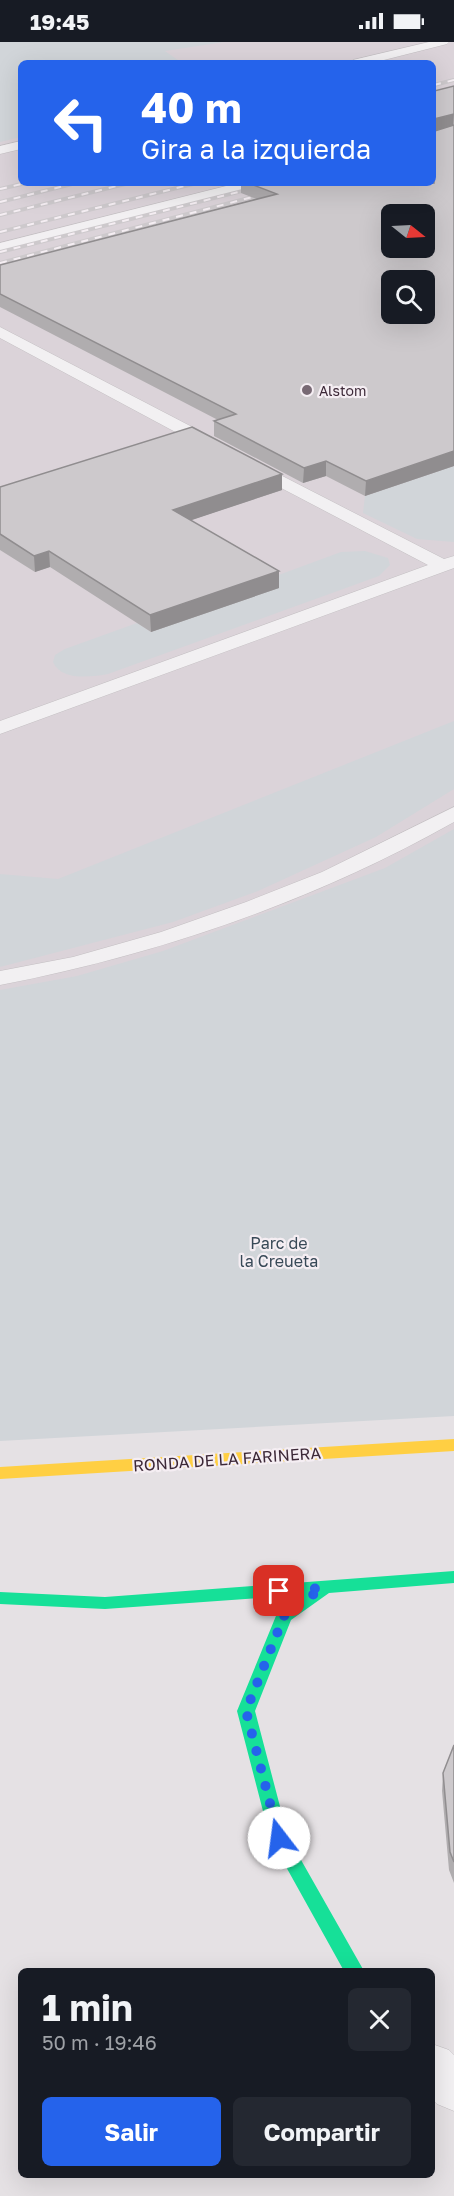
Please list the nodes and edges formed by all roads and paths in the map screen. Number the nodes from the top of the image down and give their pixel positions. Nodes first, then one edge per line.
1 (443, 42) edge
2 (369, 60) edge
3 (18, 146) edge
4 (0, 150) edge
5 (242, 186) edge
6 (0, 247) edge
7 (0, 332) edge
8 (449, 564) edge
9 (0, 728) edge
10 (454, 813) edge
11 (0, 978) edge
12 (454, 1445) edge
13 (0, 1473) edge
14 (454, 1577) edge
15 (322, 1588) junction
16 (0, 1598) edge
17 (352, 1968) edge
18 (435, 2070) edge
19 (454, 2088) edge

1 - 2 lane
3 - 4 lane
5 - 6 lane
7 - 8 lane
8 - 9 lane
10 - 11 lane
12 - 13 street, RONDA DE LA FARINERA
14 - 15 street
15 - 16 street
15 - 17 street
18 - 19 street

